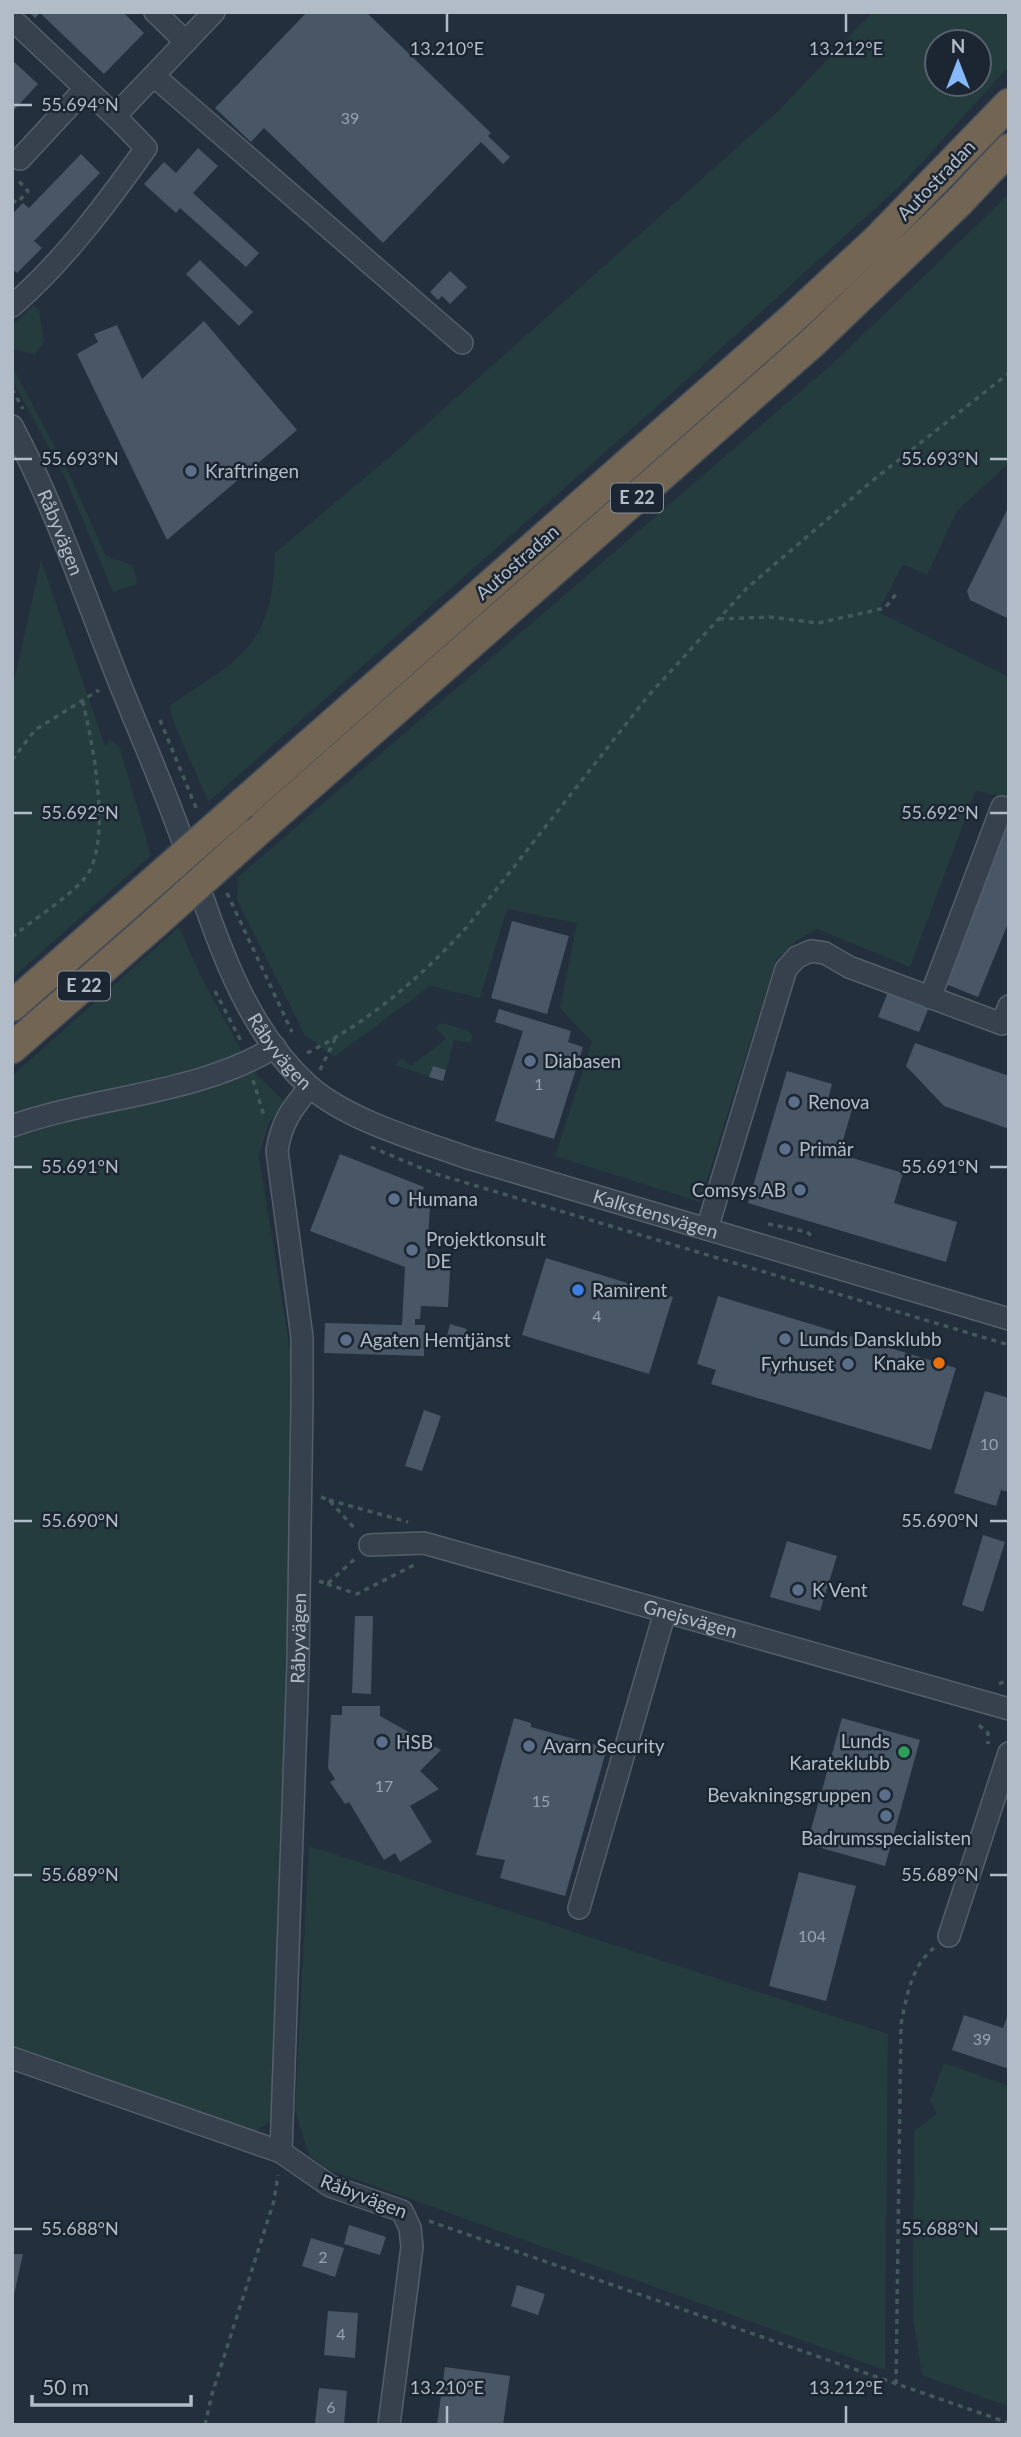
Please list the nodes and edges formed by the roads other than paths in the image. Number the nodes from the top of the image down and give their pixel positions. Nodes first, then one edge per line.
1 (155, 12) edge
2 (214, 12) edge
3 (12, 19) edge
4 (186, 42) junction
5 (154, 76) junction
6 (85, 89) junction
7 (1009, 104) edge
8 (116, 116) junction
9 (1009, 149) edge
10 (16, 167) edge
11 (12, 306) edge
12 (462, 343) dead end
13 (12, 426) edge
14 (1009, 809) edge
15 (930, 998) junction
16 (12, 1006) edge
17 (1009, 1006) edge
18 (12, 1048) edge
19 (280, 1054) junction
20 (310, 1087) junction
21 (12, 1126) edge
22 (707, 1229) junction
23 (1009, 1320) edge
24 (370, 1545) road end
25 (664, 1612) junction
26 (1009, 1709) edge
27 (1009, 1752) edge
28 (579, 1908) dead end
29 (949, 1936) road end
30 (12, 2058) edge
31 (281, 2152) junction
32 (389, 2425) edge

1 - 4 street
2 - 4 street
3 - 6 street
4 - 5 street
5 - 8 street
5 - 12 street
6 - 8 street
6 - 10 street
7 - 16 highway, Autostradan / E 22, bridge
8 - 11 street
9 - 18 highway, Autostradan / E 22, bridge
13 - 19 street, Råbyvägen
14 - 15 street
15 - 17 street
15 - 22 street
19 - 20 street, Råbyvägen
19 - 21 street
20 - 22 street, Kalkstensvägen
20 - 31 street, Råbyvägen
22 - 23 street, Kalkstensvägen
24 - 25 street, Gnejsvägen
25 - 26 street, Gnejsvägen
25 - 28 street
27 - 29 street
30 - 31 street
31 - 32 street, Råbyvägen

